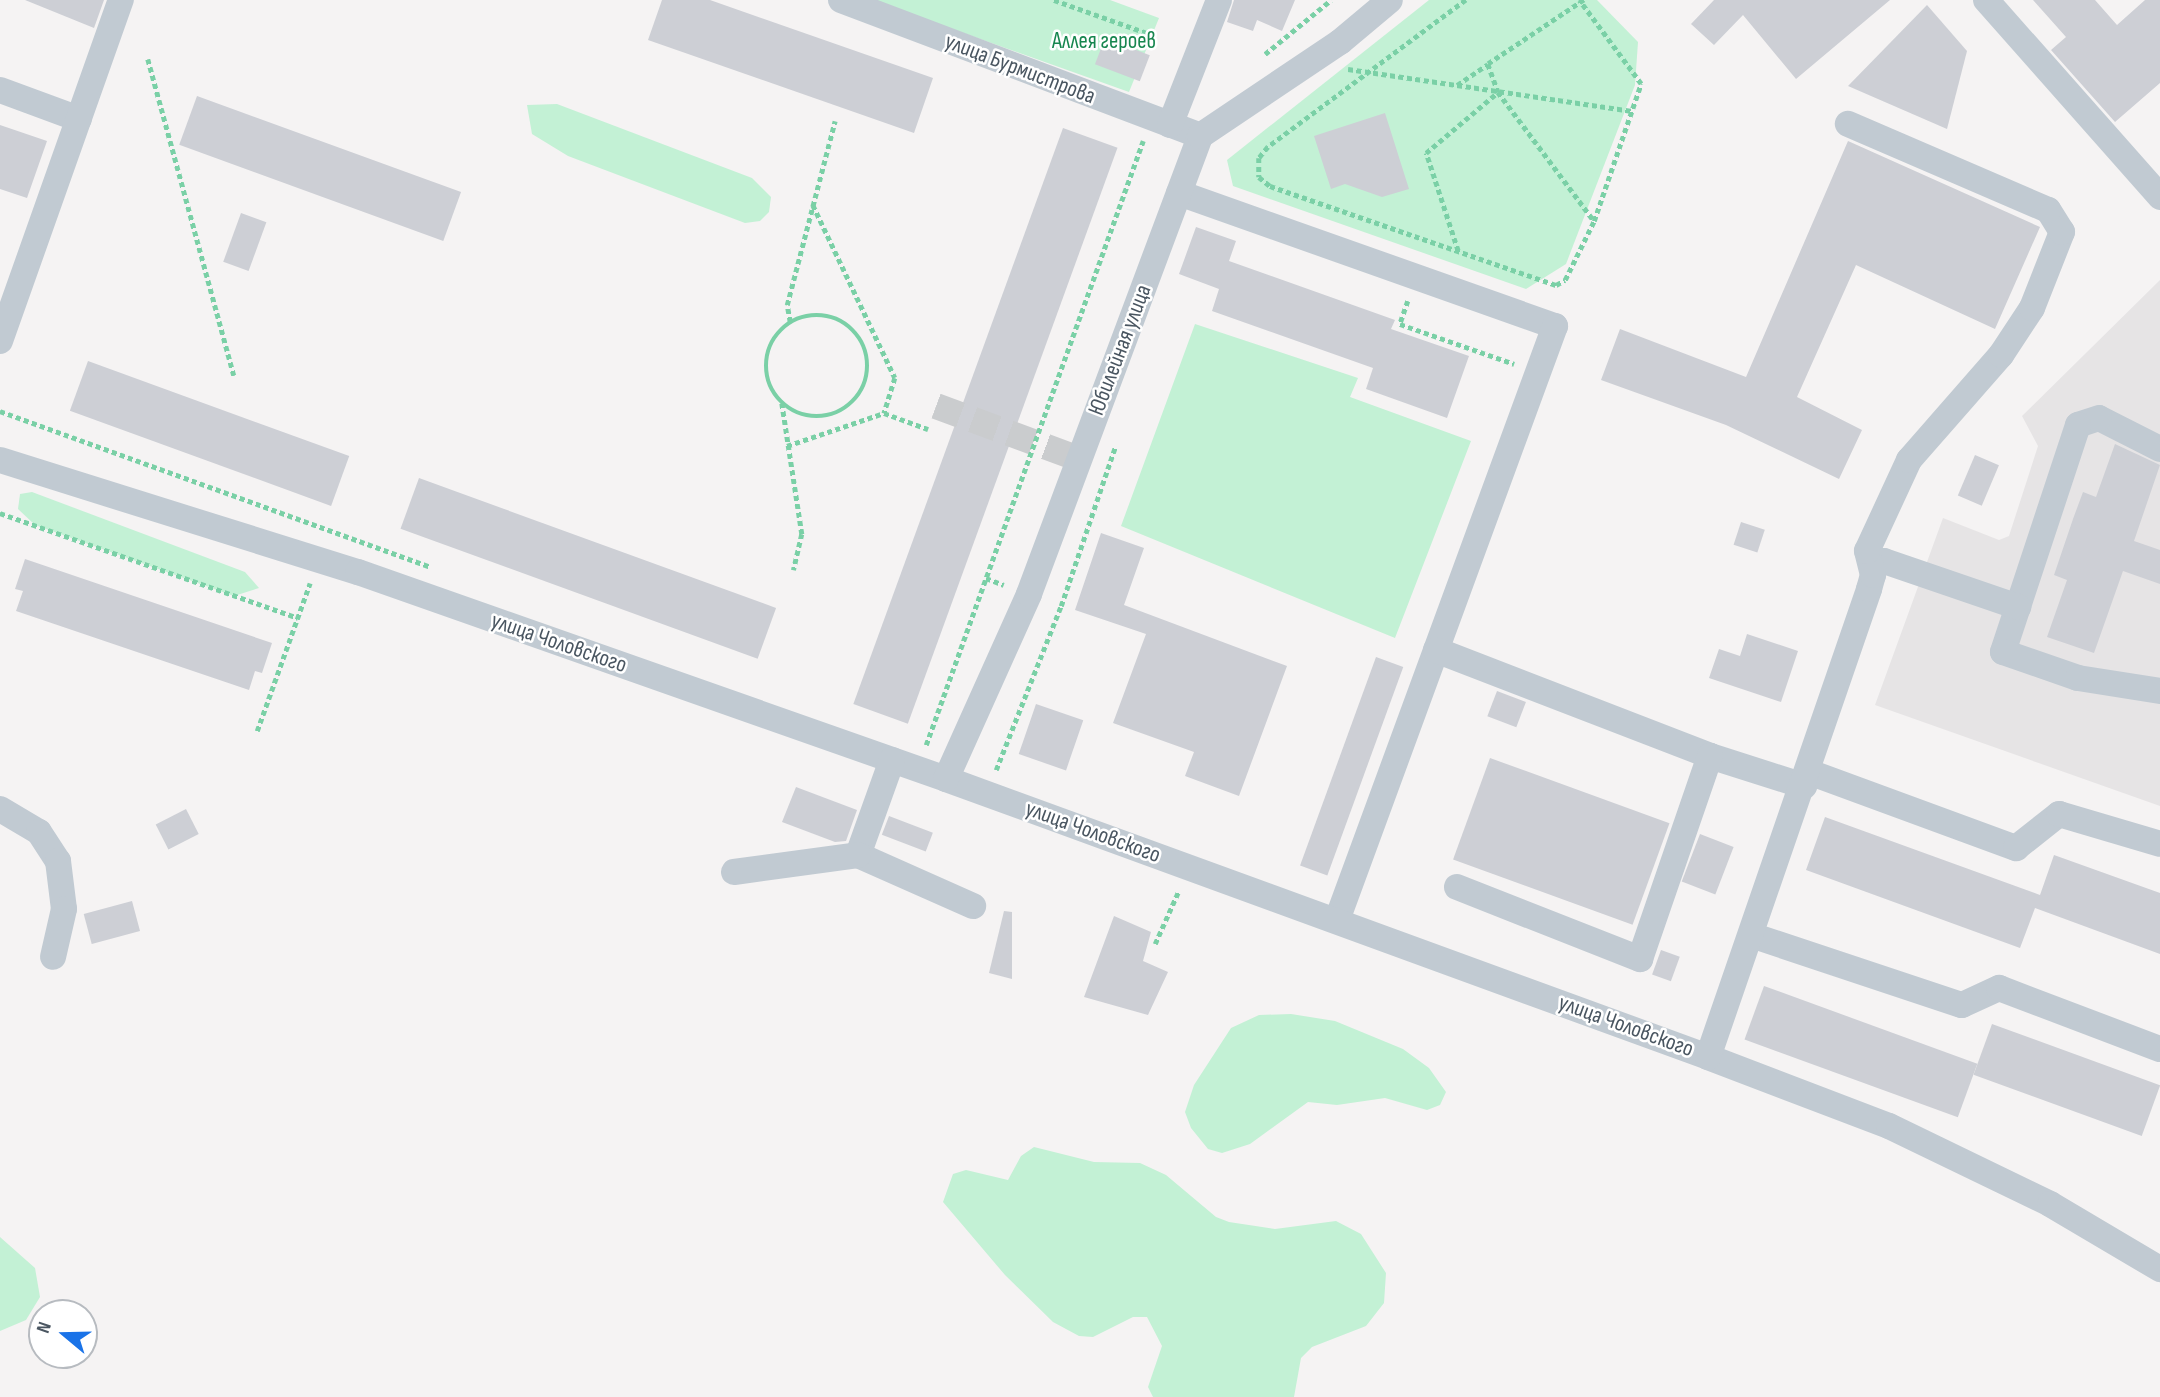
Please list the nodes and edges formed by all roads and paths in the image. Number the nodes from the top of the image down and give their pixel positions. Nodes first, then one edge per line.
1 (121, 0) edge
2 (841, 0) edge
3 (1054, 0) edge
4 (1331, 0) edge
5 (1390, 0) edge
6 (1465, 0) edge
7 (1986, 0) edge
8 (1581, 1) edge
9 (1211, 2) edge
10 (1150, 34) dead end
11 (1265, 54) dead end
12 (148, 59) dead end
13 (1488, 64) junction
14 (1347, 69) dead end
15 (1371, 73) junction
16 (1456, 86) junction
17 (0, 90) edge
18 (1498, 92) junction
19 (1634, 111) junction
20 (79, 119) junction
21 (835, 121) dead end
22 (1160, 122) junction
23 (1848, 124) dead end
24 (1200, 136) junction
25 (1179, 193) junction
26 (2160, 197) edge
27 (813, 205) junction
28 (1594, 221) junction
29 (1458, 251) junction
30 (1410, 296) dead end
31 (790, 322) junction
32 (0, 341) edge
33 (1540, 372) junction
34 (234, 376) dead end
35 (782, 403) junction
36 (884, 413) junction
37 (928, 429) dead end
38 (1118, 438) dead end
39 (787, 446) junction
40 (2160, 449) edge
41 (0, 460) edge
42 (0, 513) edge
43 (318, 560) junction
44 (1871, 561) junction
45 (794, 570) dead end
46 (2018, 607) junction
47 (298, 618) junction
48 (1436, 650) junction
49 (2160, 691) edge
50 (257, 730) dead end
51 (925, 749) dead end
52 (1710, 756) junction
53 (892, 760) junction
54 (994, 774) dead end
55 (946, 779) junction
56 (1806, 779) junction
57 (0, 809) edge
58 (2160, 844) edge
59 (858, 855) junction
60 (1189, 867) junction
61 (734, 872) dead end
62 (1457, 887) dead end
63 (973, 905) dead end
64 (1337, 920) junction
65 (1751, 935) junction
66 (1155, 944) dead end
67 (53, 957) dead end
68 (2160, 1049) edge
69 (1708, 1056) junction
70 (2160, 1269) edge

1 - 20 street
2 - 22 street, улица Бурмистрова
3 - 10 path
4 - 11 path
5 - 24 street
6 - 15 path
7 - 26 street
8 - 13 path
8 - 19 path
9 - 22 street
12 - 34 path
13 - 16 path
13 - 18 path
14 - 15 path
15 - 16 path
15 - 29 path
16 - 18 path
17 - 20 street
18 - 19 path
18 - 28 path
18 - 29 path
19 - 28 path
20 - 32 street
21 - 27 path
22 - 24 street, улица Бурмистрова
22 - 51 path
23 - 44 street
24 - 25 street, Юбилейная улица
25 - 33 street
25 - 55 street, Юбилейная улица
27 - 31 path
27 - 36 path
28 - 29 path
30 - 33 path
31 - 35 path
31 - 35 path
33 - 48 street
35 - 39 path
36 - 37 path
36 - 39 path
38 - 54 path
39 - 45 path
40 - 46 street
41 - 43 street, улица Чоловского
42 - 47 path
43 - 47 path
43 - 53 street, улица Чоловского
44 - 46 street
44 - 56 street
46 - 49 street
47 - 50 path
48 - 52 street
48 - 64 street
52 - 56 street
52 - 62 street
53 - 55 street, улица Чоловского
53 - 59 street
55 - 60 street, улица Чоловского
56 - 58 street
56 - 65 street
57 - 67 street
59 - 61 street
59 - 63 street
60 - 64 street, улица Чоловского
60 - 66 path
64 - 69 street, улица Чоловского
65 - 68 street
65 - 69 street
69 - 70 street, улица Чоловского

